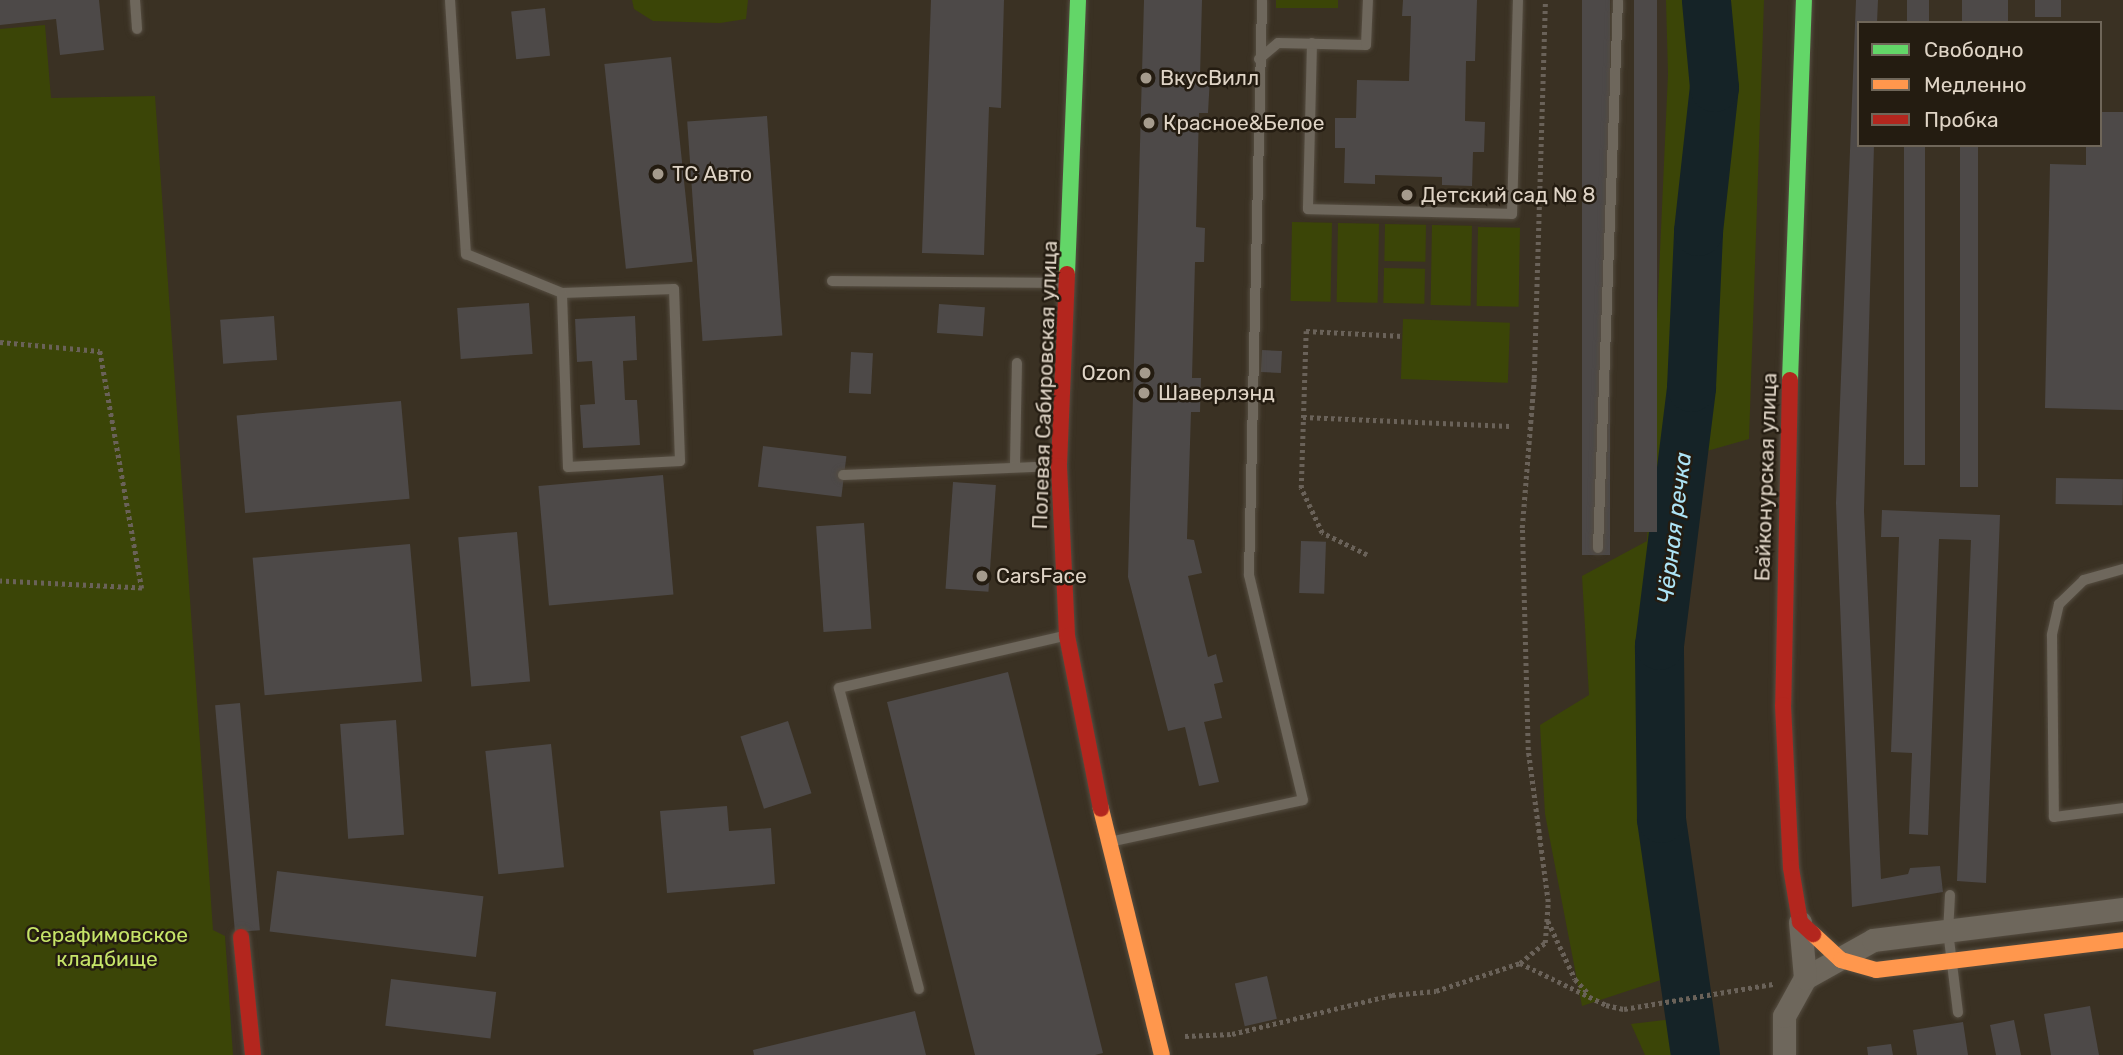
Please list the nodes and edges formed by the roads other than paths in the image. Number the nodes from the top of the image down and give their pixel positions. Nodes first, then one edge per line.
1 (135, 0) edge
2 (450, 0) edge
3 (1078, 0) edge
4 (1262, 0) edge
5 (1367, 0) edge
6 (1518, 0) edge
7 (1618, 0) edge
8 (1804, 0) edge
9 (137, 29) dead end
10 (1311, 43) junction
11 (1259, 59) junction
12 (832, 281) dead end
13 (1068, 283) junction
14 (562, 293) junction
15 (1017, 363) dead end
16 (1015, 465) junction
17 (1059, 466) junction
18 (843, 475) dead end
19 (1598, 548) dead end
20 (2123, 569) edge
21 (1067, 636) junction
22 (2123, 808) edge
23 (1107, 843) junction
24 (1950, 895) dead end
25 (2123, 909) edge
26 (1800, 922) junction
27 (1948, 930) junction
28 (240, 937) dead end
29 (2123, 940) edge
30 (1841, 961) junction
31 (1952, 961) junction
32 (1805, 978) junction
33 (919, 989) dead end
34 (1958, 1012) dead end
35 (253, 1055) edge
36 (1162, 1055) edge
37 (1784, 1055) edge

1 - 9 lane
2 - 14 lane
3 - 13 street, Полевая Сабировская улица
4 - 11 lane
5 - 10 lane
6 - 10 lane
7 - 19 lane
8 - 26 street, Байконурская улица
10 - 11 lane
11 - 23 lane
12 - 13 lane
13 - 17 street, Полевая Сабировская улица
14 - 14 lane
15 - 16 lane
16 - 17 lane
16 - 18 lane
17 - 21 street, Полевая Сабировская улица
20 - 22 lane
21 - 23 street, Полевая Сабировская улица
21 - 33 lane
23 - 36 street, Полевая Сабировская улица
24 - 27 lane
25 - 27 street
26 - 30 street
26 - 32 street
27 - 30 street
27 - 31 lane
28 - 35 street
29 - 31 street
30 - 31 street
30 - 32 street
31 - 34 lane
32 - 37 street

